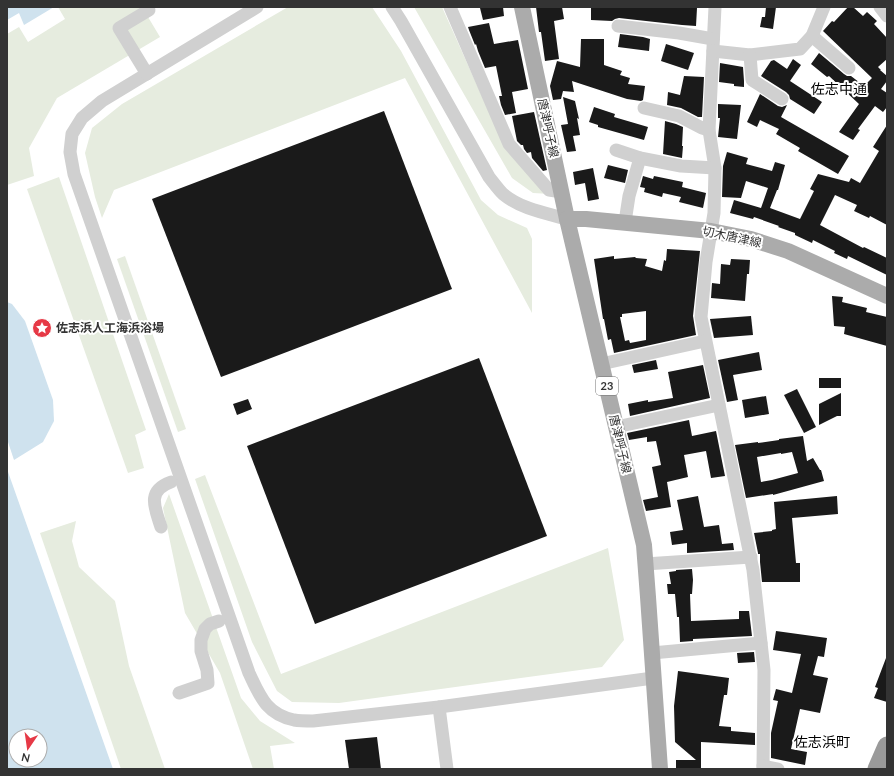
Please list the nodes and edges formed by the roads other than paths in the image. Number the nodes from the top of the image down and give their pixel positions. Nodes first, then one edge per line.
1 (257, 7) edge
2 (392, 7) edge
3 (450, 7) edge
4 (522, 7) edge
5 (715, 7) edge
6 (824, 7) edge
7 (880, 7) edge
8 (149, 10) dead end
9 (887, 16) edge
10 (618, 26) dead end
11 (812, 36) junction
12 (713, 45) junction
13 (750, 55) junction
14 (849, 68) dead end
15 (147, 74) junction
16 (782, 100) dead end
17 (644, 108) dead end
18 (709, 130) junction
19 (616, 150) dead end
20 (640, 158) junction
21 (715, 168) junction
22 (562, 192) junction
23 (567, 218) junction
24 (625, 222) junction
25 (711, 231) junction
26 (887, 296) edge
27 (706, 341) junction
28 (601, 364) junction
29 (719, 405) junction
30 (616, 427) junction
31 (171, 482) dead end
32 (161, 527) dead end
33 (751, 557) junction
34 (645, 564) junction
35 (219, 621) dead end
36 (761, 643) junction
37 (652, 653) junction
38 (654, 678) junction
39 (179, 692) dead end
40 (439, 707) junction
41 (887, 746) edge
42 (763, 768) edge
43 (447, 769) edge
44 (660, 769) edge
45 (778, 769) edge
46 (877, 769) edge

1 - 15 street
2 - 23 street
3 - 22 street
4 - 22 main road, 唐津呼子線 / 23
5 - 12 street
6 - 11 street
7 - 9 street
8 - 15 street
10 - 12 street
11 - 13 street
11 - 14 street
12 - 13 street
12 - 18 street
13 - 16 street
15 - 40 street
17 - 18 street
18 - 21 street
19 - 20 street
20 - 21 street
20 - 24 street
21 - 25 street
22 - 23 main road, 唐津呼子線 / 23
23 - 24 main road, 切木唐津線
23 - 28 main road, 唐津呼子線 / 23
24 - 25 main road, 切木唐津線
25 - 26 main road, 切木唐津線
25 - 27 street
27 - 28 street
27 - 29 street
28 - 30 main road, 唐津呼子線 / 23
29 - 30 street
29 - 33 street
30 - 34 main road, 唐津呼子線 / 23
31 - 32 street
33 - 34 street
33 - 36 street
34 - 37 main road, 唐津呼子線 / 23
35 - 39 street
36 - 37 street
36 - 42 street
37 - 38 main road, 唐津呼子線 / 23
38 - 40 street
38 - 44 main road, 唐津呼子線 / 23
40 - 43 street
41 - 46 highway
42 - 45 street

